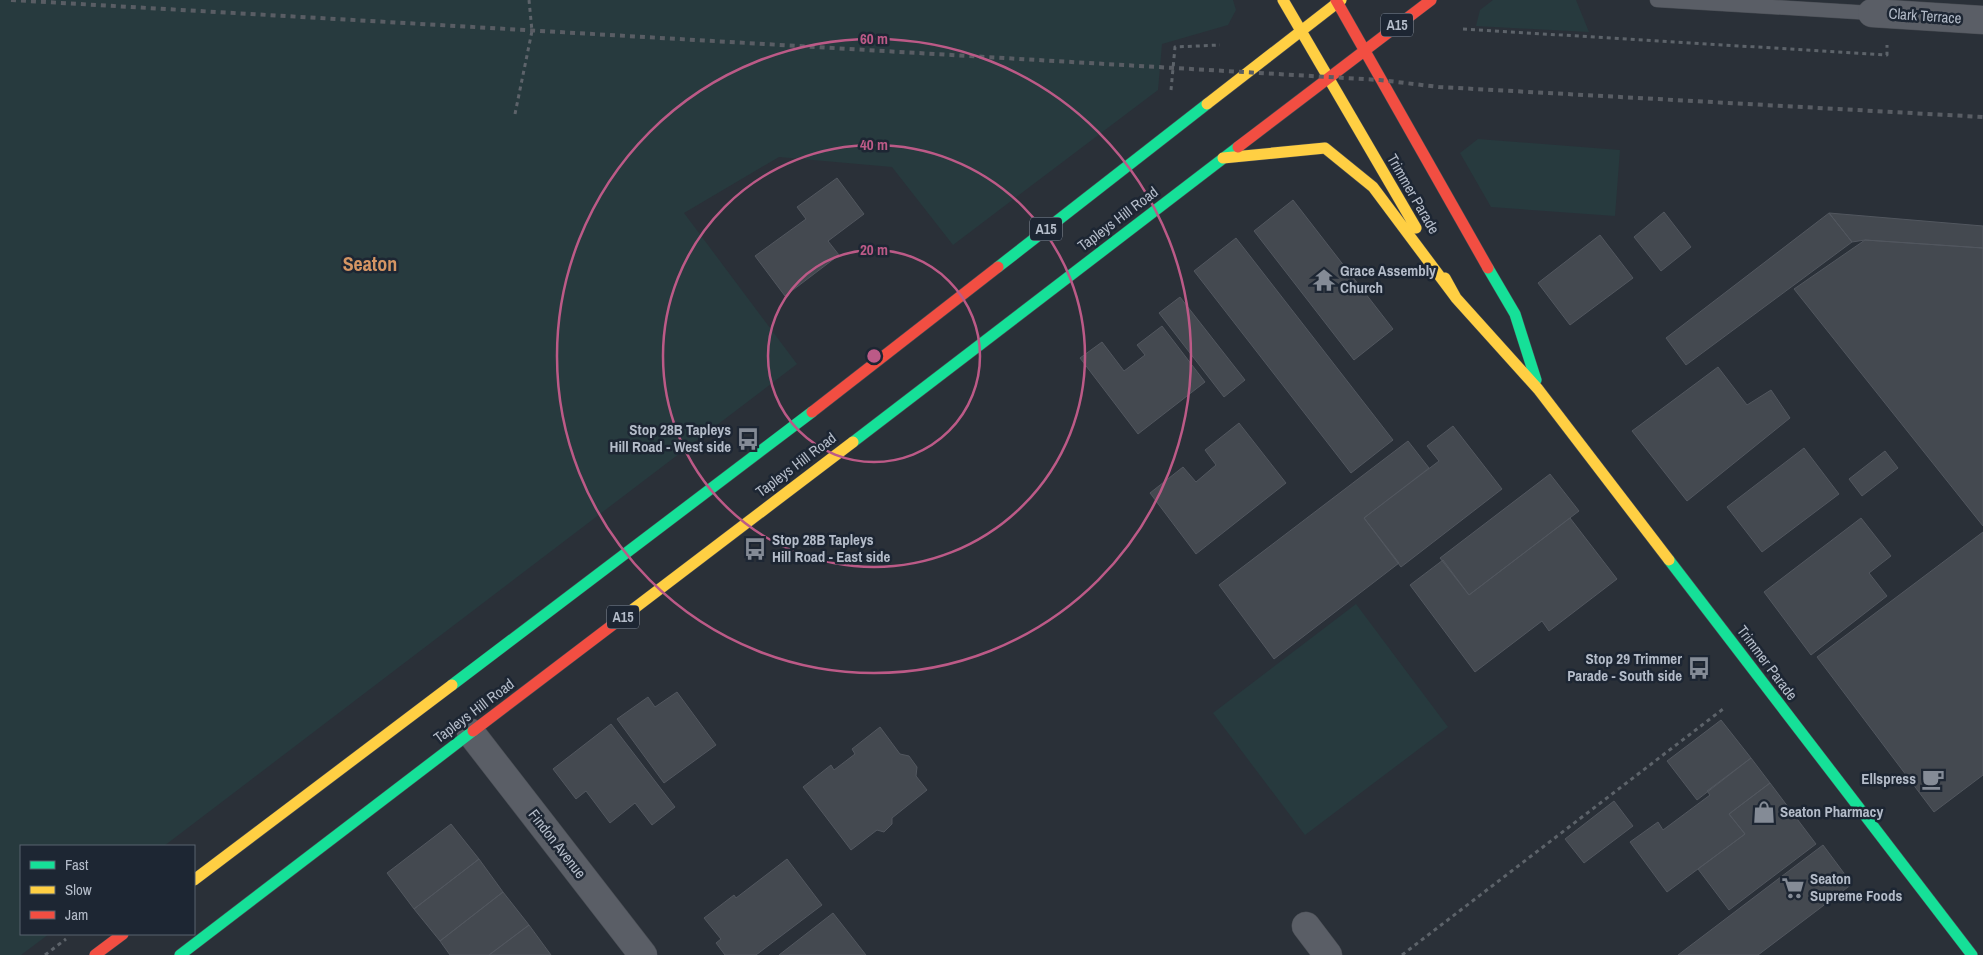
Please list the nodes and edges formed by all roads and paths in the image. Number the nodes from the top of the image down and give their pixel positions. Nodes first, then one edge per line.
1 (529, 0) edge
2 (1283, 0) edge
3 (1431, 0) edge
4 (1657, 0) edge
5 (1338, 1) edge
6 (1881, 14) junction
7 (1983, 20) edge
8 (1463, 29) dead end
9 (1300, 32) junction
10 (1363, 51) junction
11 (1328, 78) junction
12 (515, 114) dead end
13 (1223, 158) junction
14 (1456, 298) junction
15 (1538, 389) junction
16 (1723, 709) dead end
17 (471, 733) junction
18 (195, 879) edge
19 (1306, 926) dead end
20 (72, 935) edge
21 (123, 935) edge
22 (45, 955) edge
23 (96, 955) edge
24 (180, 955) edge
25 (643, 955) edge
26 (1328, 955) edge
27 (1402, 955) edge
28 (1972, 955) edge

1 - 12 path
2 - 9 main road, Trimmer Parade
3 - 10 main road, Tapleys Hill Road / A15
4 - 6 lane, Clark Terrace
5 - 9 main road, A15
5 - 10 main road, Trimmer Parade
6 - 7 street, Clark Terrace
6 - 8 path
9 - 11 main road, Trimmer Parade
9 - 18 main road, A15
10 - 11 main road, Tapleys Hill Road / A15
10 - 15 main road, Trimmer Parade
11 - 13 main road, Tapleys Hill Road / A15
11 - 14 main road, Trimmer Parade
13 - 14 main road
13 - 17 main road, Tapleys Hill Road / A15
14 - 15 main road, Trimmer Parade
15 - 28 main road, Trimmer Parade
16 - 27 path
17 - 24 main road, Tapleys Hill Road / A15
17 - 25 street, Findon Avenue
19 - 26 street
20 - 22 path
21 - 23 main road

